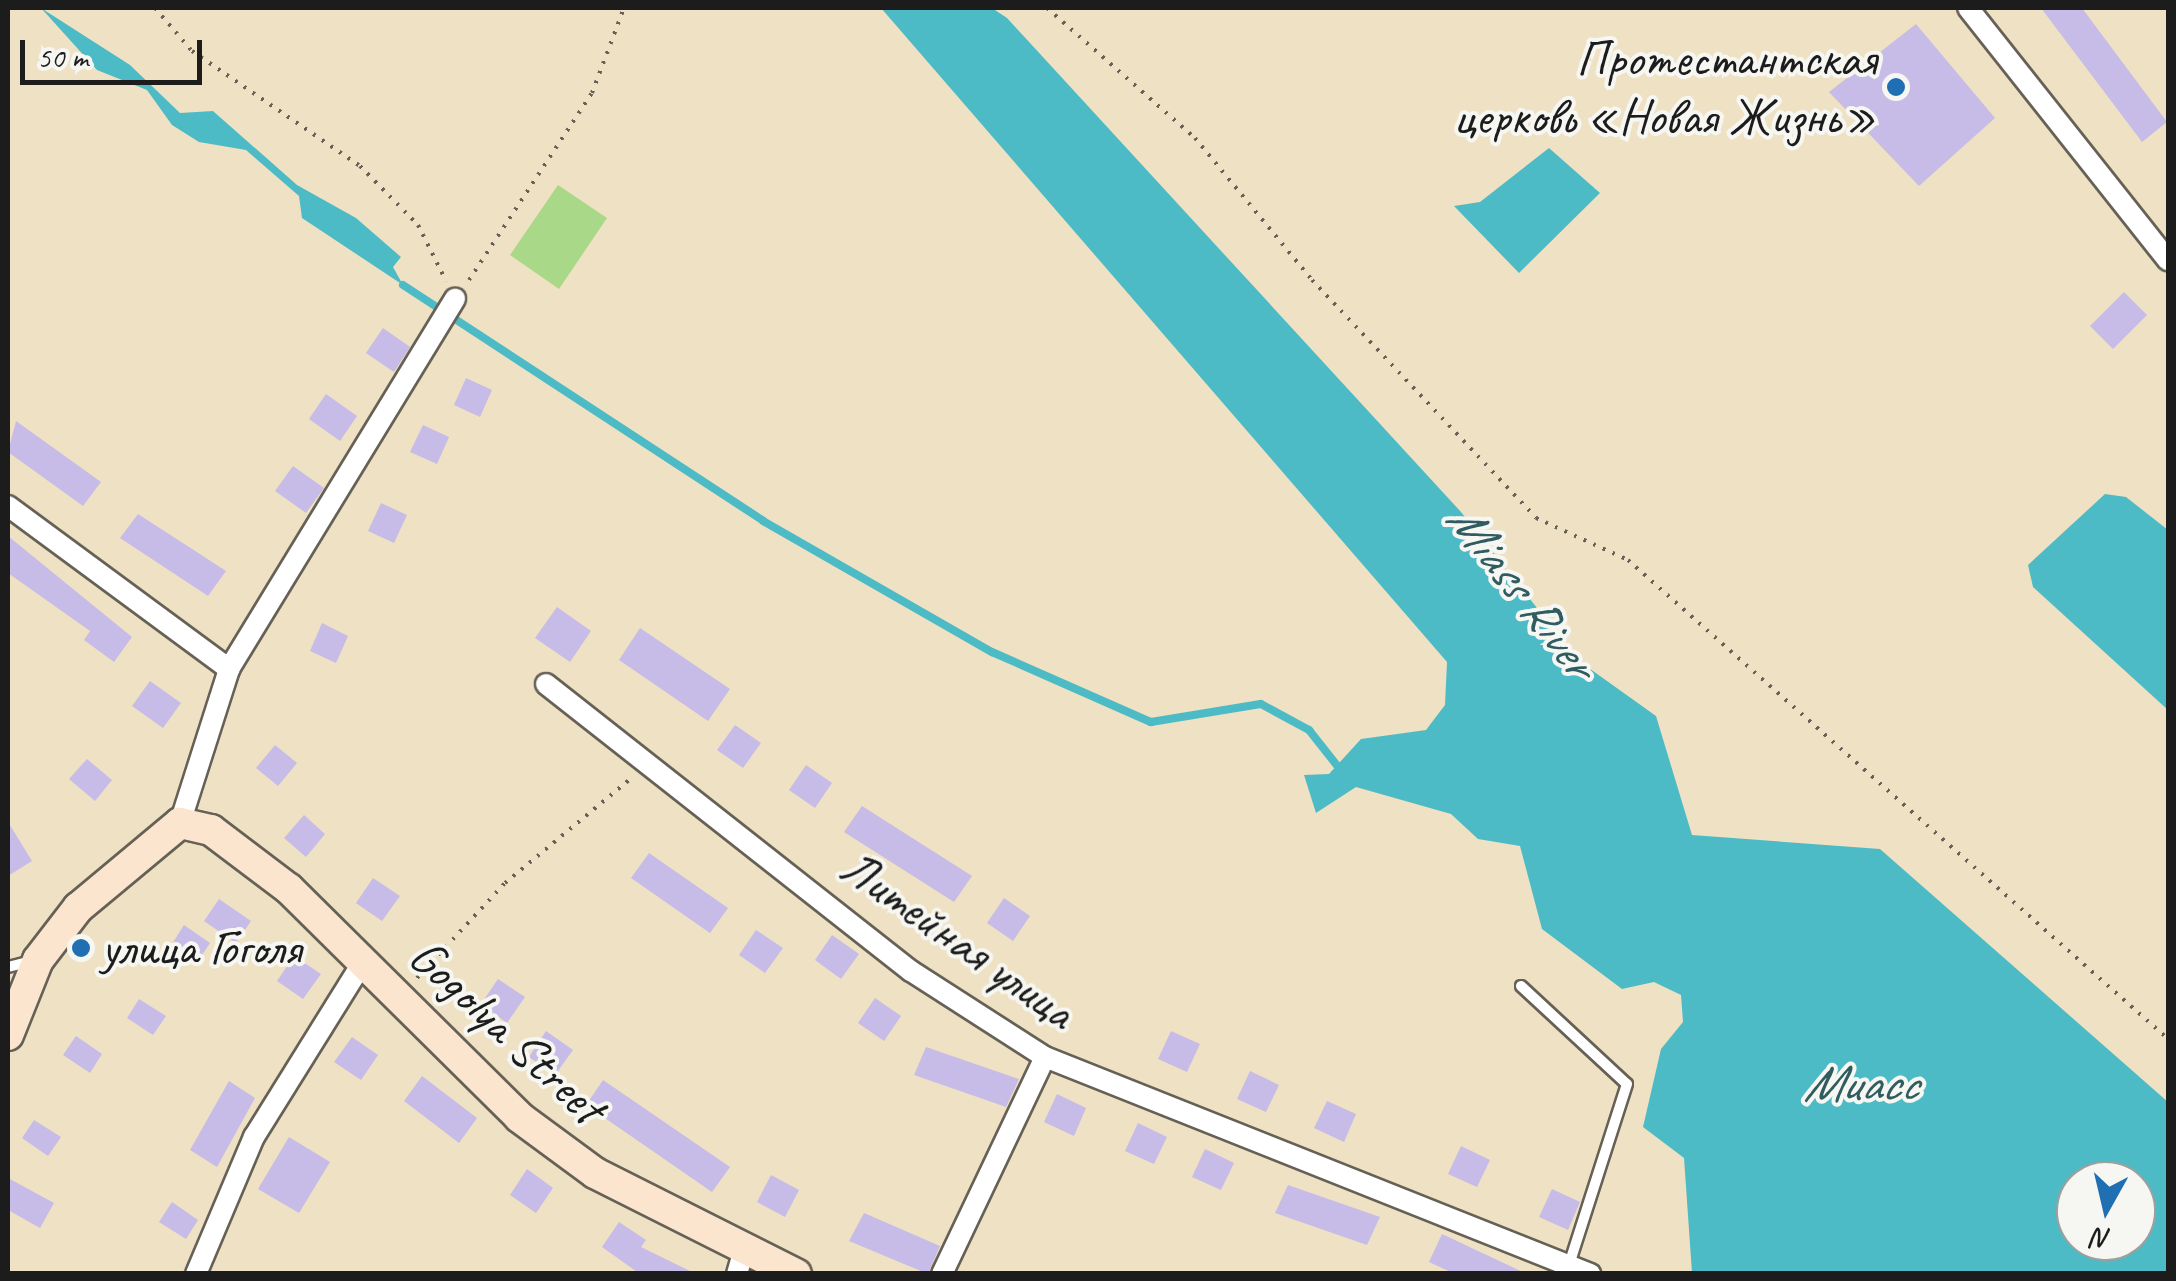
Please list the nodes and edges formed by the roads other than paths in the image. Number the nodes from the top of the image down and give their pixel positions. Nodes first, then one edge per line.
1 (1968, 8) edge
2 (2168, 260) edge
3 (454, 299) road end
4 (8, 506) edge
5 (230, 669) junction
6 (546, 684) dead end
7 (180, 823) junction
8 (38, 960) junction
9 (364, 962) junction
10 (8, 967) edge
11 (1521, 986) dead end
12 (8, 1035) edge
13 (1045, 1057) junction
14 (741, 1262) edge
15 (1568, 1266) junction
16 (196, 1274) edge
17 (796, 1274) edge
18 (942, 1274) edge
19 (1590, 1274) edge

1 - 2 street
3 - 5 street
4 - 5 street
5 - 7 street
6 - 13 street, Литейная улица
7 - 8 street
7 - 9 street, Gogolya Street
8 - 10 lane
8 - 12 street
9 - 14 street, Gogolya Street
9 - 16 street
11 - 15 lane
13 - 15 street, Литейная улица
13 - 18 street
14 - 17 street, Gogolya Street
15 - 19 street, Литейная улица

